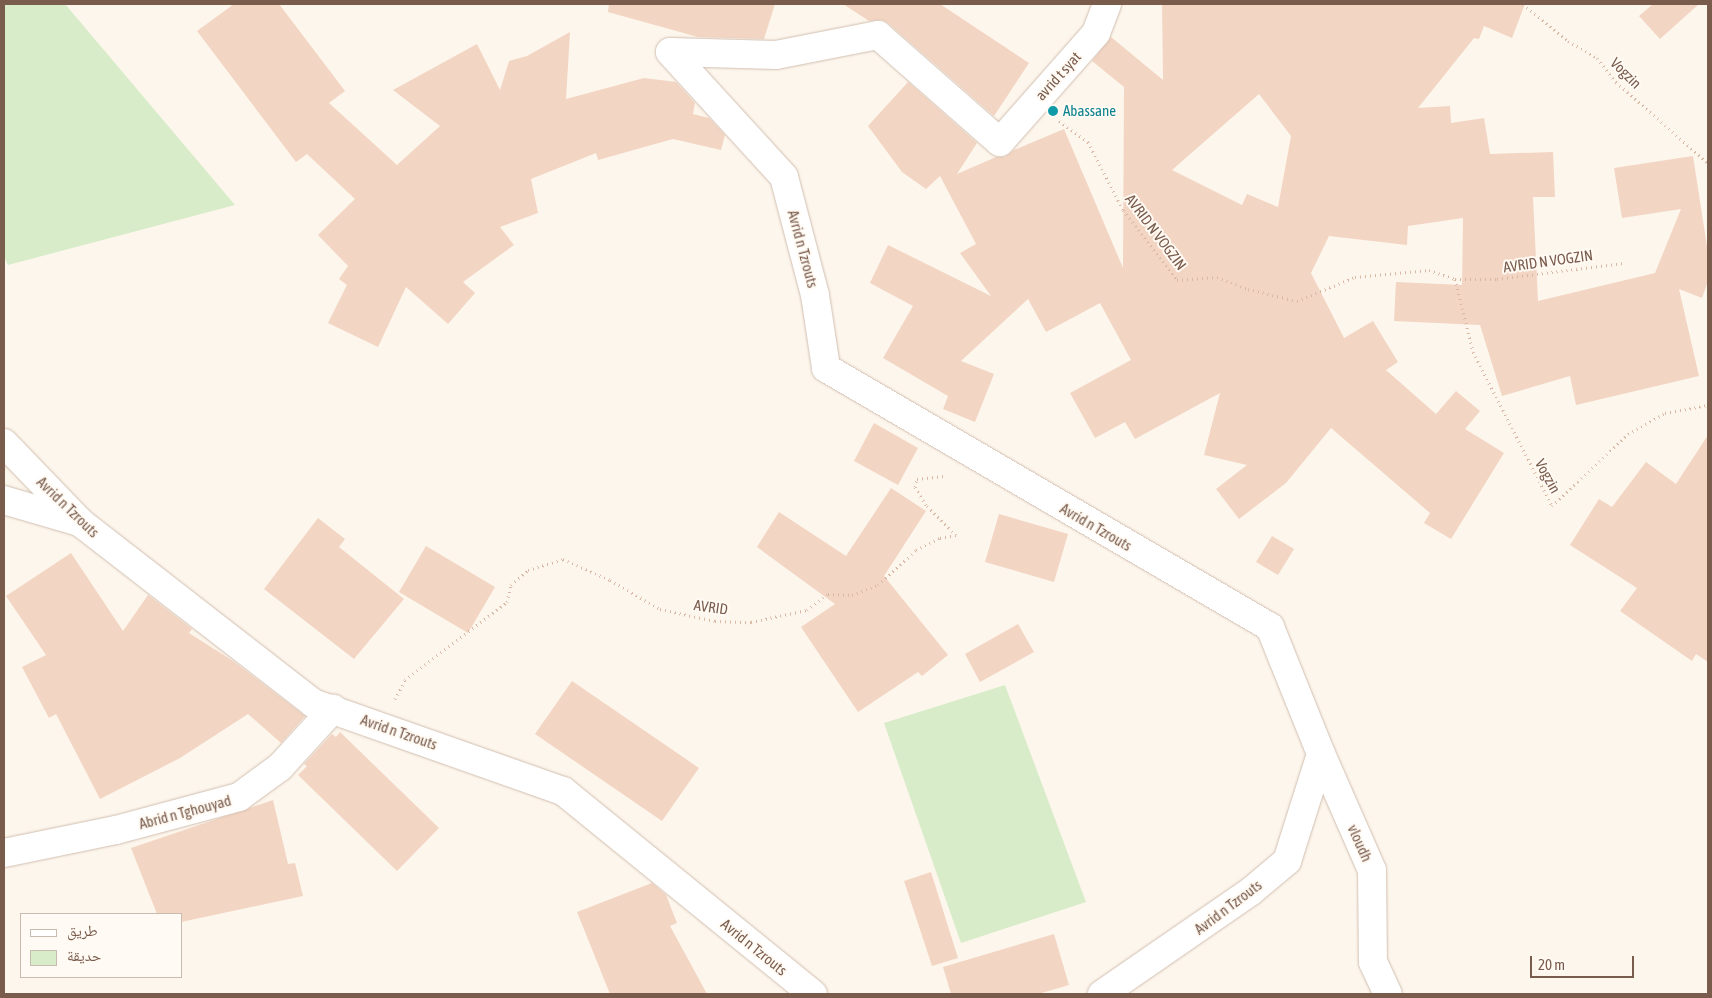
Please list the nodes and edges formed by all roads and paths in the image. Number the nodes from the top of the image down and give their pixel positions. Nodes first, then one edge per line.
1 (1107, 4) edge
2 (1523, 4) edge
3 (1035, 102) junction
4 (1000, 142) joint
5 (1708, 163) edge
6 (1624, 263) dead end
7 (1455, 279) junction
8 (1708, 405) edge
9 (4, 443) edge
10 (987, 463) junction
11 (4, 500) edge
12 (81, 522) junction
13 (333, 709) junction
14 (378, 724) junction
15 (1321, 754) junction
16 (4, 853) edge
17 (813, 994) edge
18 (1102, 994) edge
19 (1388, 994) edge

1 - 3 street, avrid t syat
2 - 5 path, Vogzin
3 - 4 street, avrid t syat
3 - 7 path, AVRID N VOGZIN
4 - 10 street, Avrid n Tzrouts
6 - 7 path, AVRID N VOGZIN
7 - 8 path, Vogzin
9 - 12 street, Avrid n Tzrouts
10 - 14 path, AVRID
10 - 15 street, Avrid n Tzrouts
11 - 12 street
12 - 13 street, Avrid n Tzrouts
13 - 14 street, Avrid n Tzrouts
13 - 16 street, Abrid n Tghouyad
14 - 17 street, Avrid n Tzrouts
15 - 18 street, Avrid n Tzrouts
15 - 19 street, vloudh

